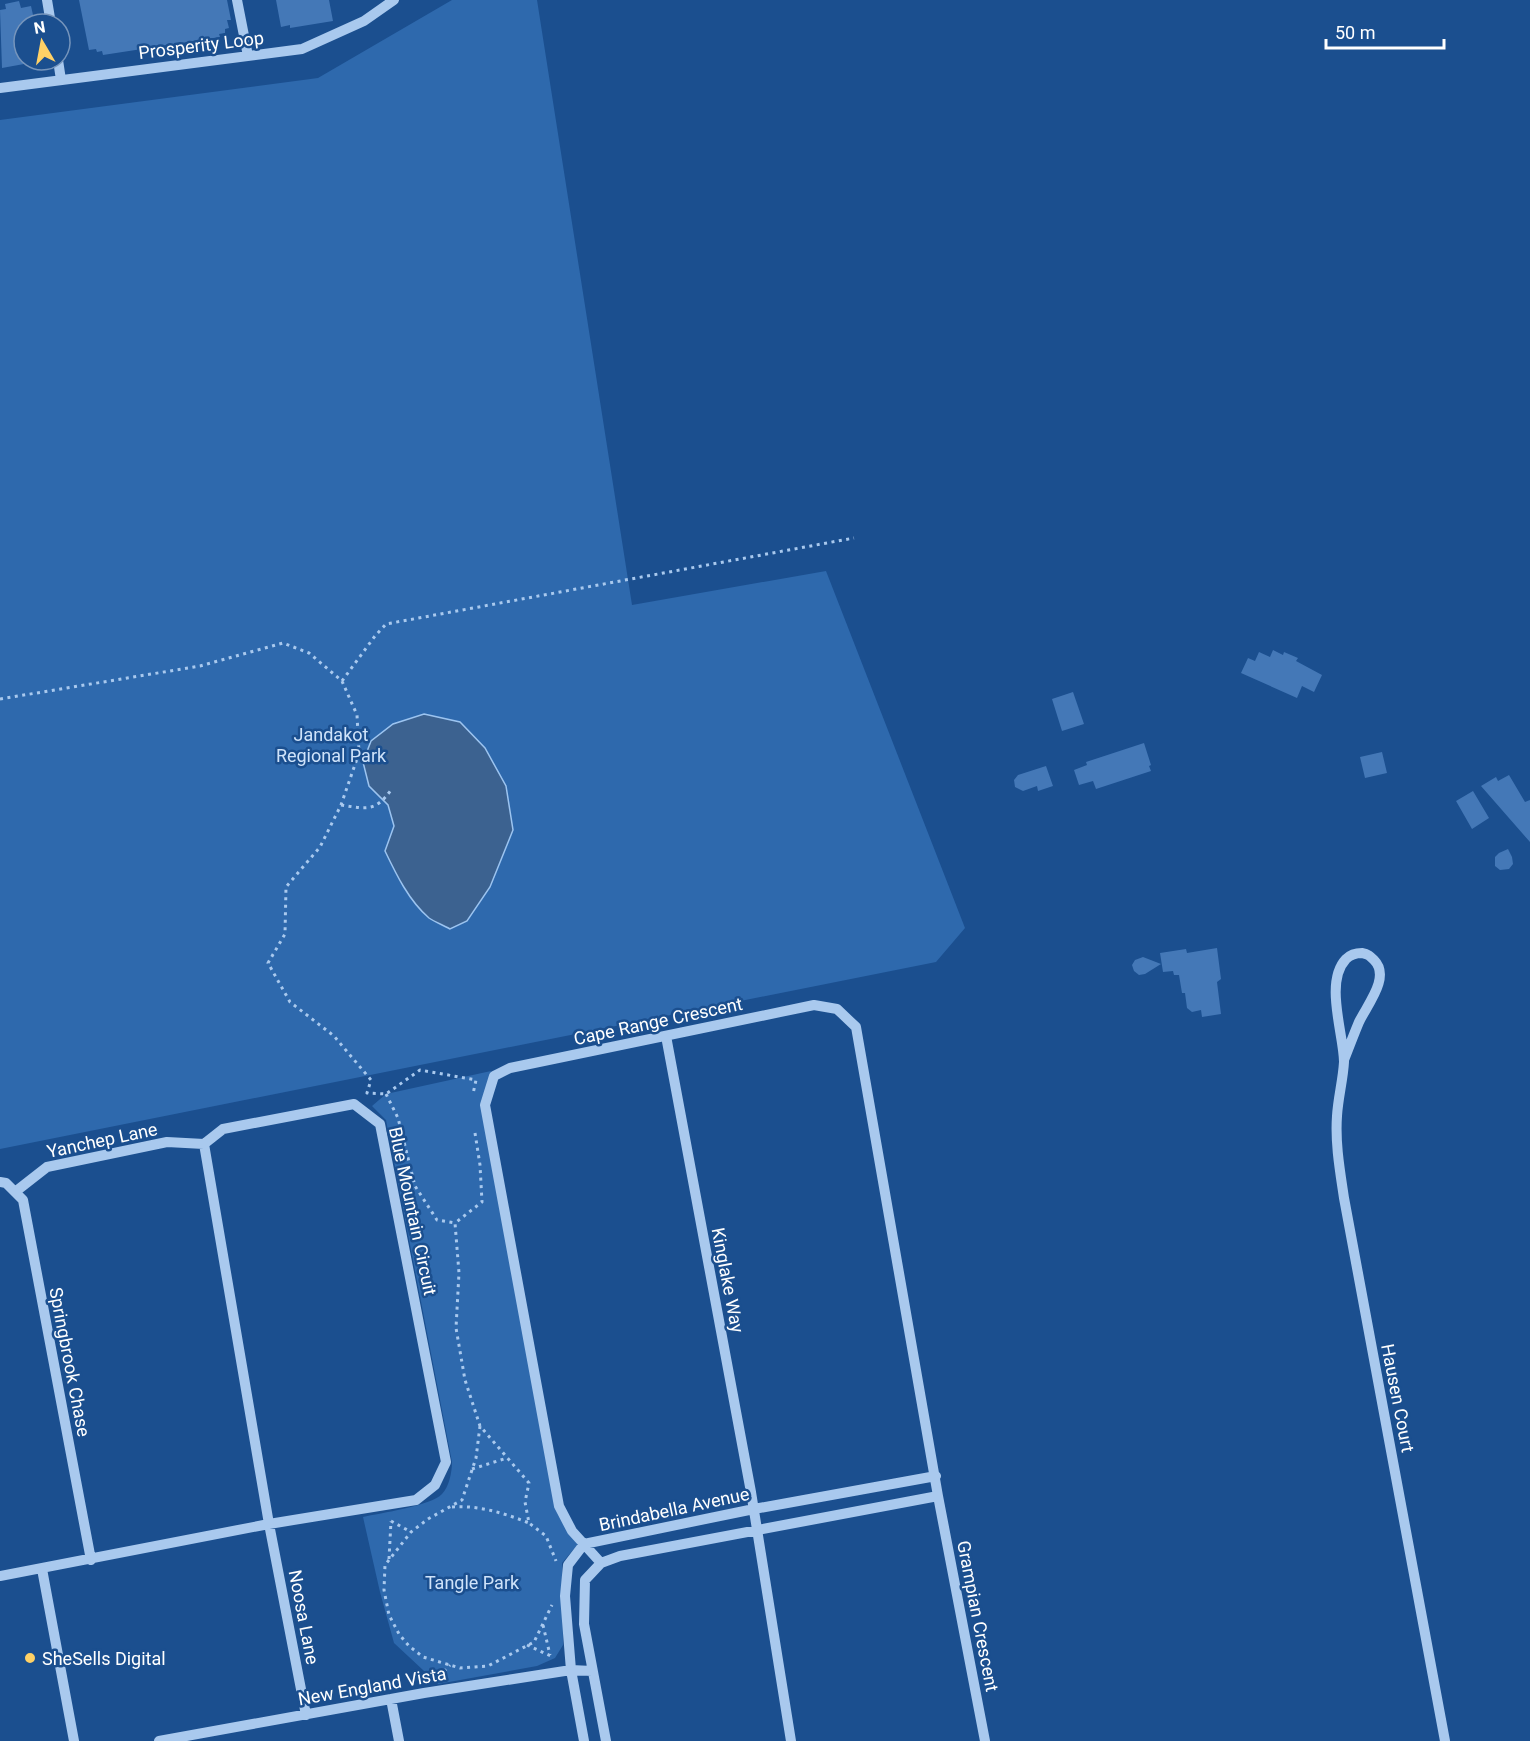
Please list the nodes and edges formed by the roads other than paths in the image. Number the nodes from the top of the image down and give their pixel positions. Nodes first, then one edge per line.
1 (237, 0) edge
2 (394, 0) edge
3 (248, 56) junction
4 (59, 72) edge
5 (61, 80) junction
6 (0, 88) edge
7 (666, 1036) junction
8 (1344, 1060) junction
9 (204, 1144) junction
10 (0, 1182) edge
11 (15, 1192) junction
12 (936, 1476) junction
13 (938, 1496) junction
14 (754, 1509) junction
15 (269, 1524) junction
16 (757, 1530) junction
17 (584, 1544) junction
18 (91, 1560) junction
19 (601, 1563) junction
20 (42, 1569) junction
21 (0, 1576) edge
22 (571, 1670) junction
23 (592, 1671) junction
24 (391, 1699) junction
25 (306, 1715) junction
26 (194, 1738) edge
27 (74, 1741) edge
28 (159, 1741) edge
29 (399, 1741) edge
30 (584, 1741) edge
31 (606, 1741) edge
32 (791, 1741) edge
33 (985, 1741) edge
34 (1445, 1741) edge

1 - 3 street
2 - 3 street, Prosperity Loop
3 - 5 street, Prosperity Loop
4 - 5 street
5 - 6 street, Prosperity Loop
7 - 12 street, Cape Range Crescent
7 - 14 street, Kinglake Way
7 - 17 street, Cape Range Crescent
8 - 8 street, Hausen Court
8 - 34 street, Hausen Court
9 - 11 street, Yanchep Lane
9 - 15 street
9 - 15 street, Blue Mountain Circuit
10 - 11 street
11 - 18 street, Springbrook Chase
12 - 13 street, Cape Range Crescent
12 - 14 street, Brindabella Avenue
13 - 16 street, Brindabella Avenue
13 - 33 street, Grampian Crescent
14 - 16 street, Kinglake Way
14 - 17 street, Brindabella Avenue
15 - 18 street, Blue Mountain Circuit
15 - 25 street, Noosa Lane
16 - 19 street, Brindabella Avenue
16 - 32 street
17 - 19 street, Cape Range Crescent
17 - 22 street, Brindabella Avenue
18 - 20 street, Blue Mountain Circuit
19 - 23 street
20 - 21 street, Blue Mountain Circuit
20 - 27 street
22 - 23 street, New England Vista
22 - 24 street, New England Vista
22 - 30 street, Brindabella Avenue
23 - 31 street
24 - 25 street, New England Vista
24 - 29 street
25 - 26 street, New England Vista
26 - 28 street, New England Vista

